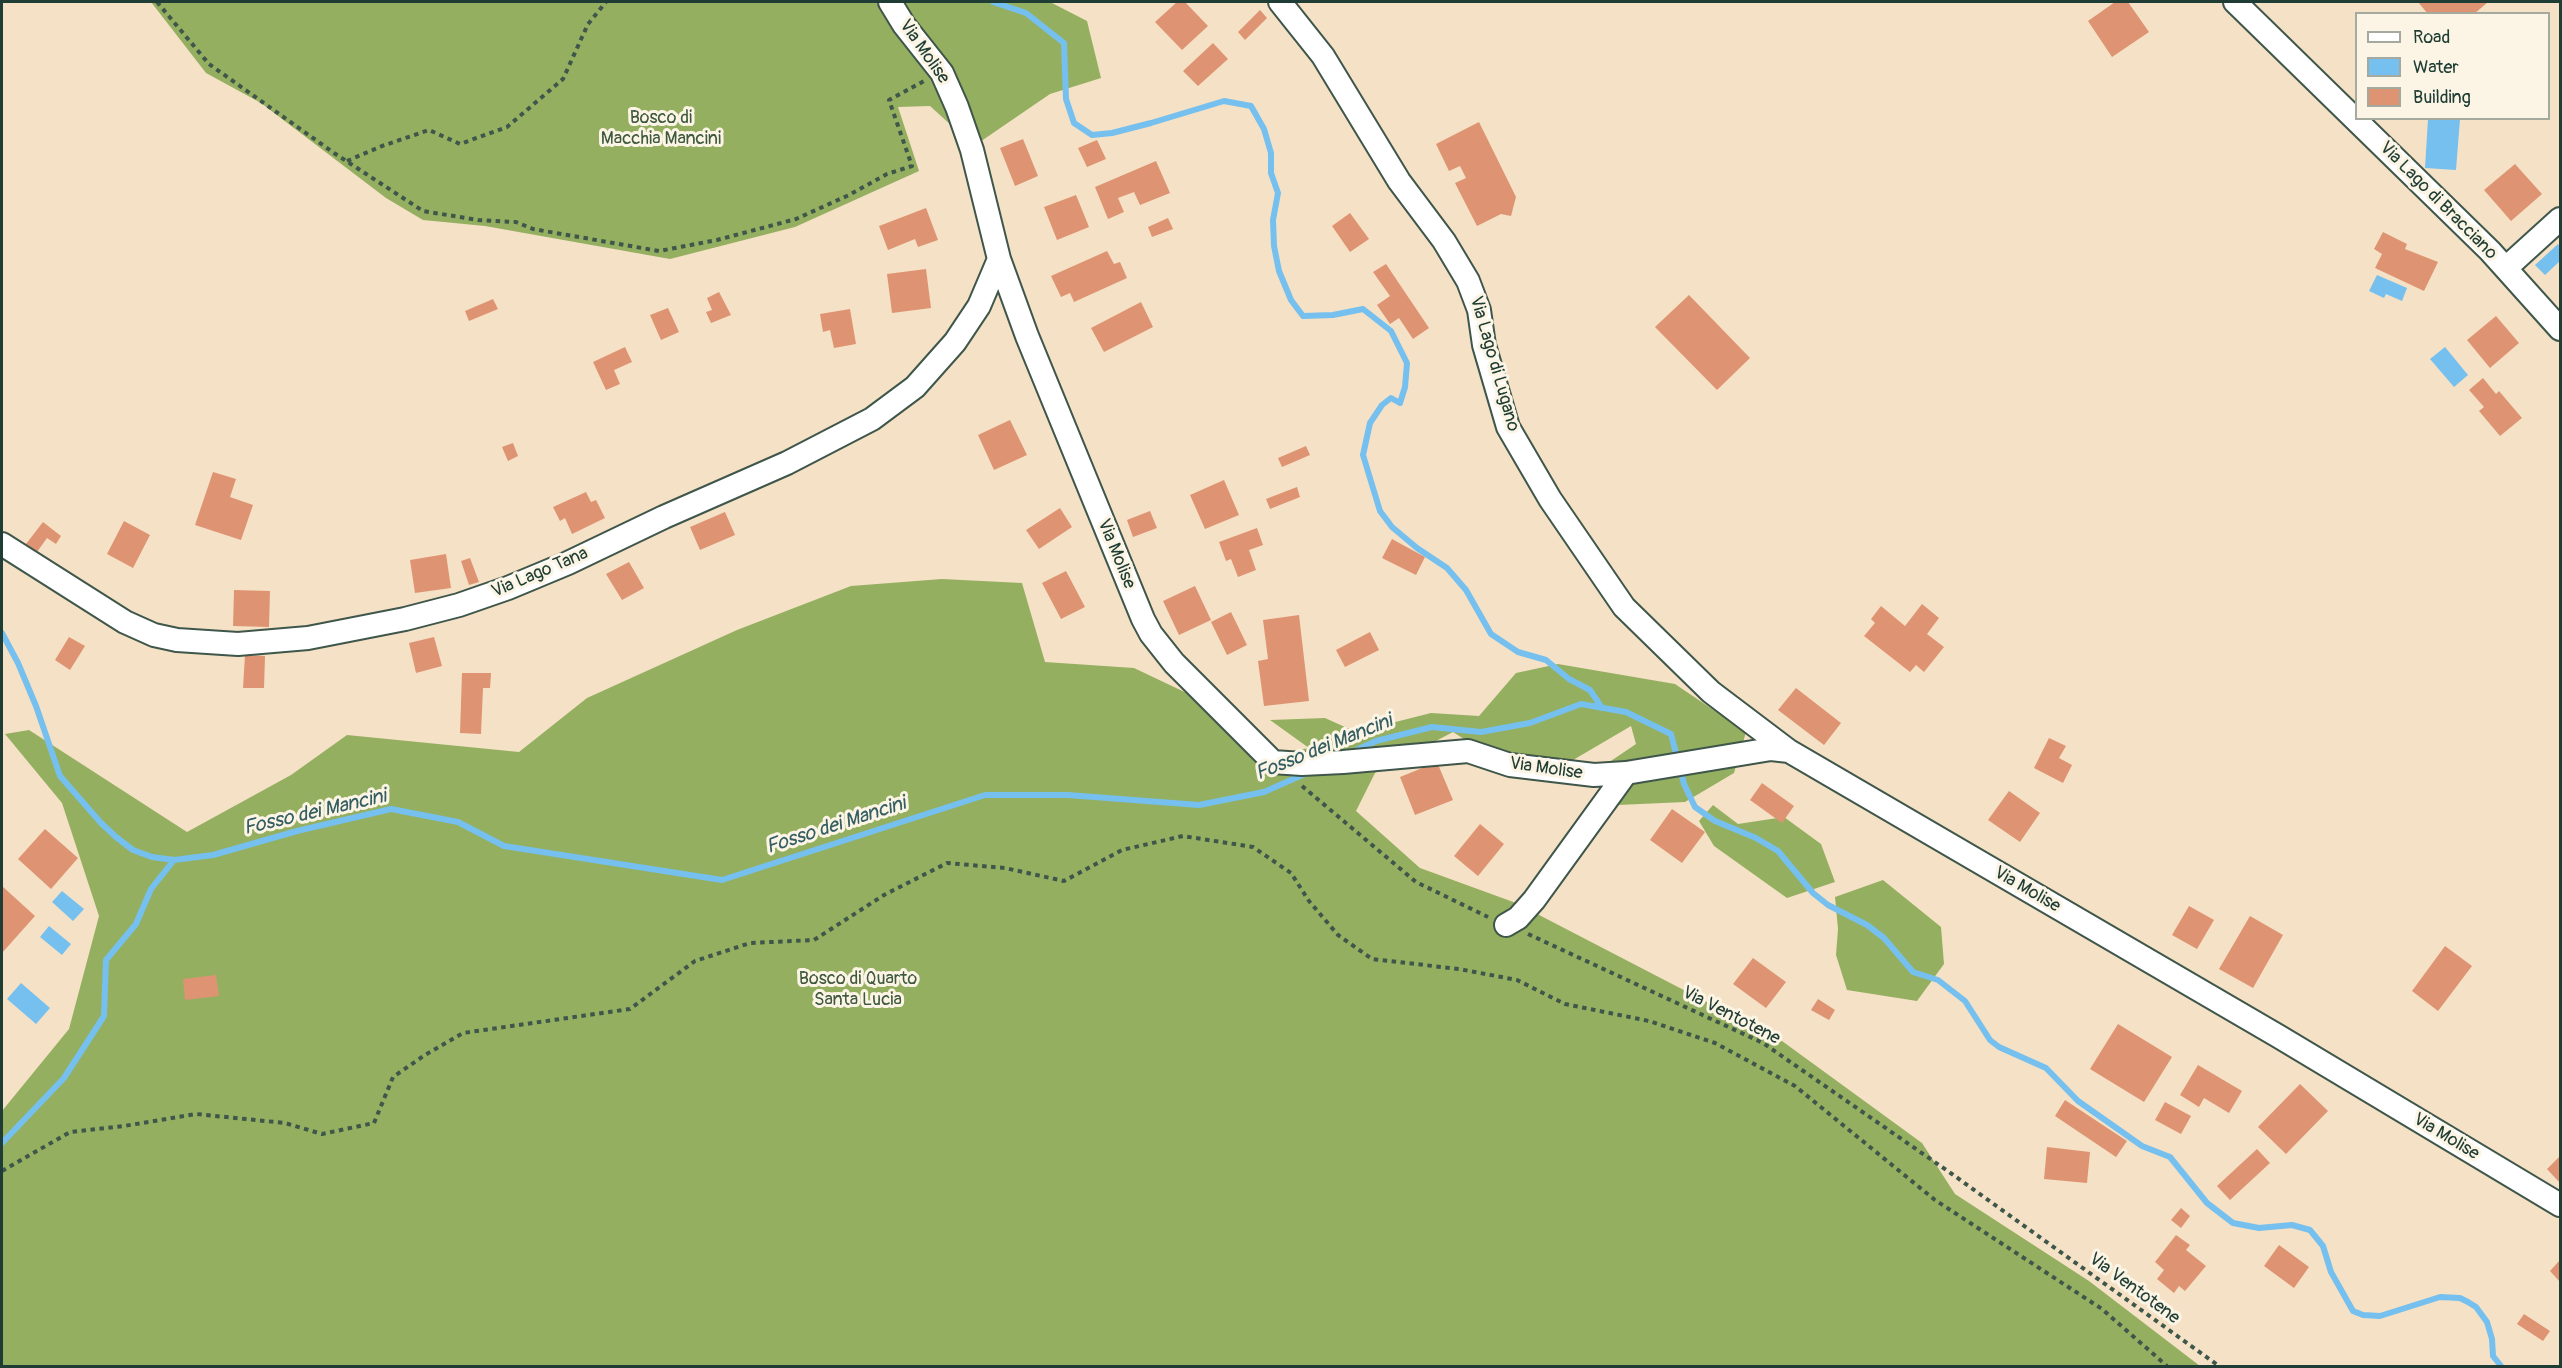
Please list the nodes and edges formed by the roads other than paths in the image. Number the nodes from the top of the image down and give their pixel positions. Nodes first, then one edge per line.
1 (890, 2) edge
2 (1280, 2) edge
3 (2235, 2) edge
4 (2355, 120) edge
5 (2355, 120) edge
6 (2560, 219) edge
7 (999, 259) junction
8 (2506, 268) junction
9 (2560, 329) edge
10 (2, 544) edge
11 (1789, 751) junction
12 (1626, 773) junction
13 (1506, 925) road end
14 (2560, 1205) edge

1 - 7 street, Via Molise
2 - 11 street, Via Lago di Lugano
3 - 5 street, Via Lago di Bracciano
4 - 8 street, Via Lago di Bracciano
6 - 8 street
7 - 10 street, Via Lago Tana
7 - 12 street, Via Molise
8 - 9 street, Via Lago di Bracciano
11 - 12 street, Via Molise
11 - 14 street, Via Molise
12 - 13 street

